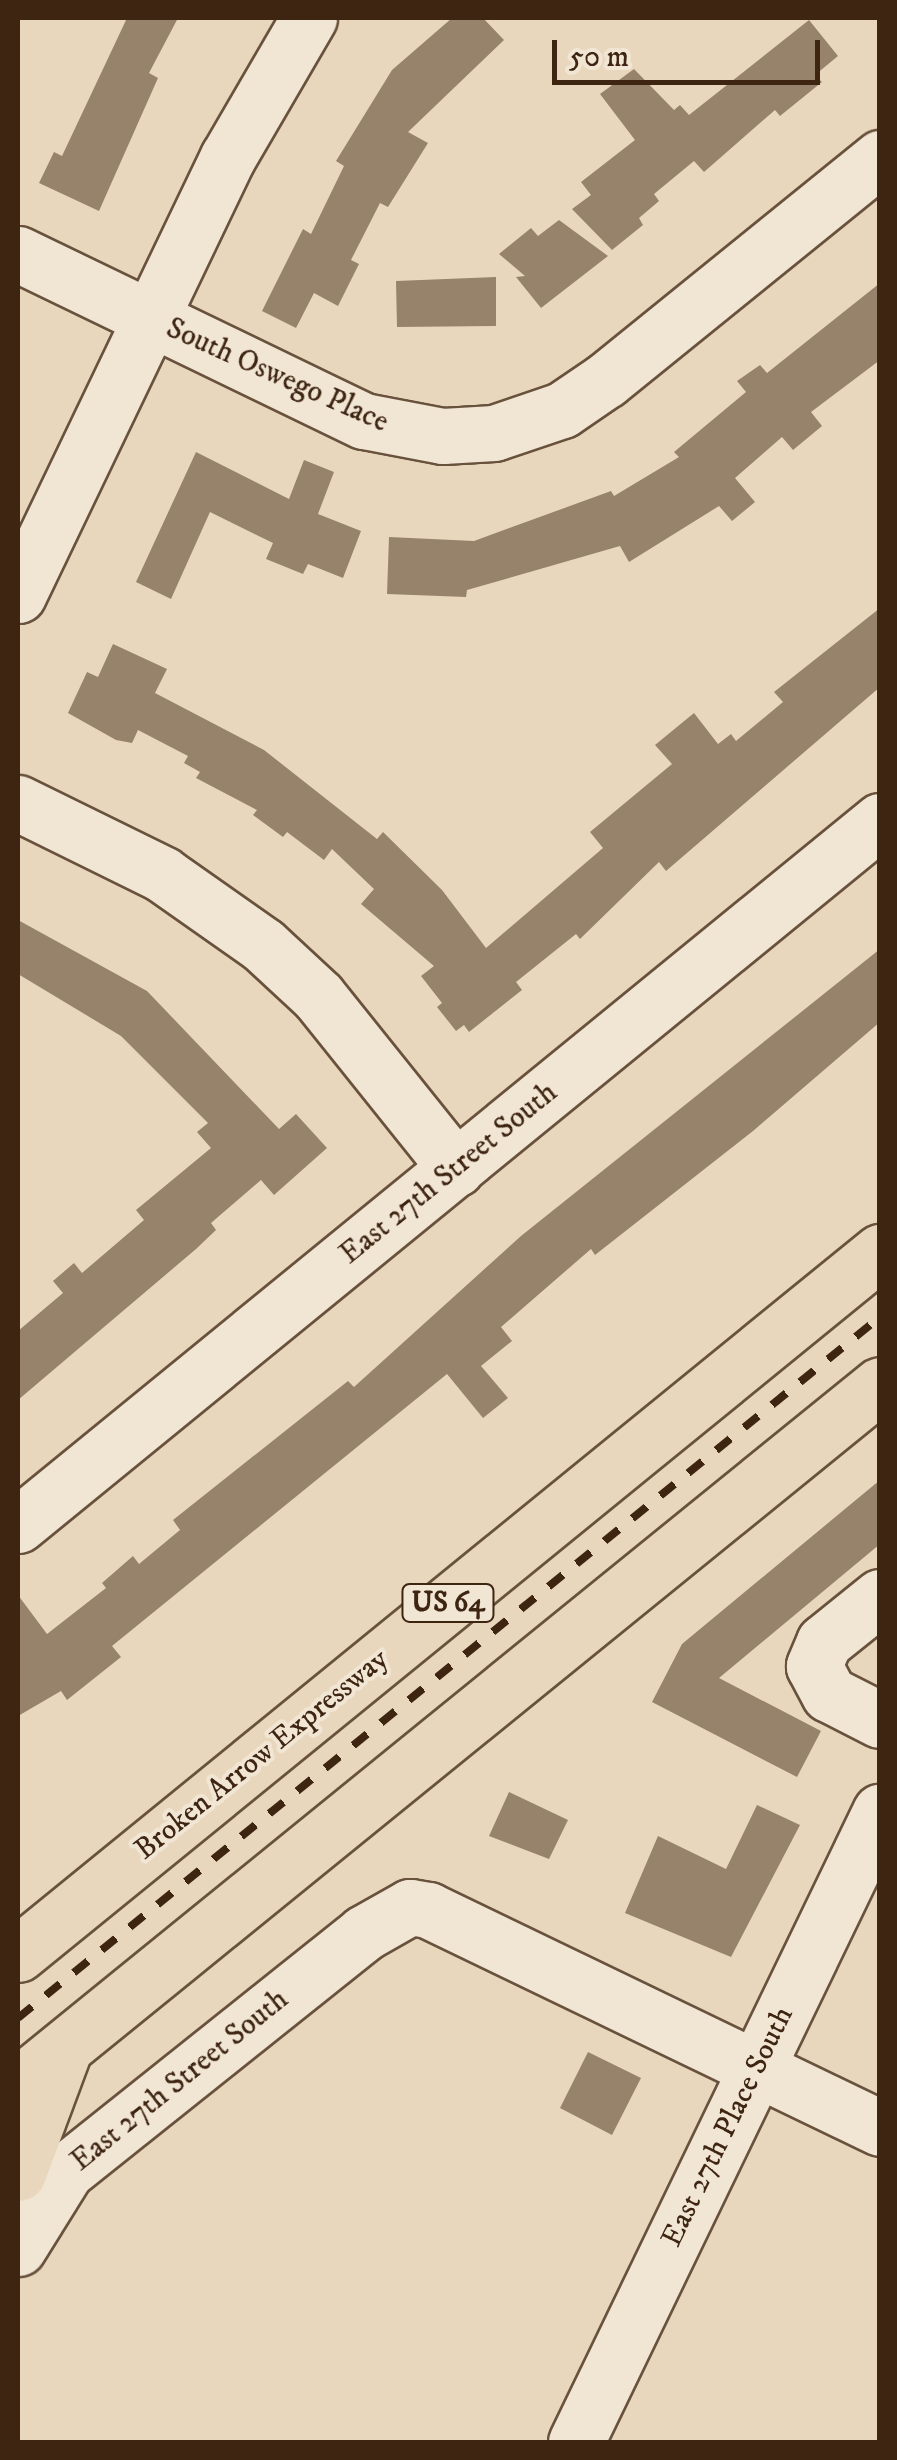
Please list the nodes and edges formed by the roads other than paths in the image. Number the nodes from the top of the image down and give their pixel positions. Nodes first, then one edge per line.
1 (310, 18) edge
2 (880, 158) edge
3 (18, 254) edge
4 (152, 319) junction
5 (18, 595) edge
6 (18, 803) edge
7 (880, 822) edge
8 (456, 1168) junction
9 (880, 1252) edge
10 (880, 1385) edge
11 (18, 1525) edge
12 (880, 1598) edge
13 (880, 1720) edge
14 (880, 1812) edge
15 (18, 1954) edge
16 (65, 2046) junction
17 (756, 2069) junction
18 (18, 2085) edge
19 (880, 2128) edge
20 (18, 2173) edge
21 (18, 2248) edge
22 (576, 2442) edge

1 - 4 street
2 - 4 street, South Oswego Place
3 - 4 street, South Oswego Place
4 - 5 street
6 - 8 street
7 - 8 street, East 27th Street South
8 - 11 street, East 27th Street South
9 - 15 highway, Broken Arrow Expressway / US 64
10 - 16 highway
12 - 13 street
14 - 17 street, East 27th Place South
16 - 18 highway
16 - 20 highway
17 - 19 street, East 27th Street South
17 - 21 street, East 27th Street South
17 - 22 street, East 27th Place South

